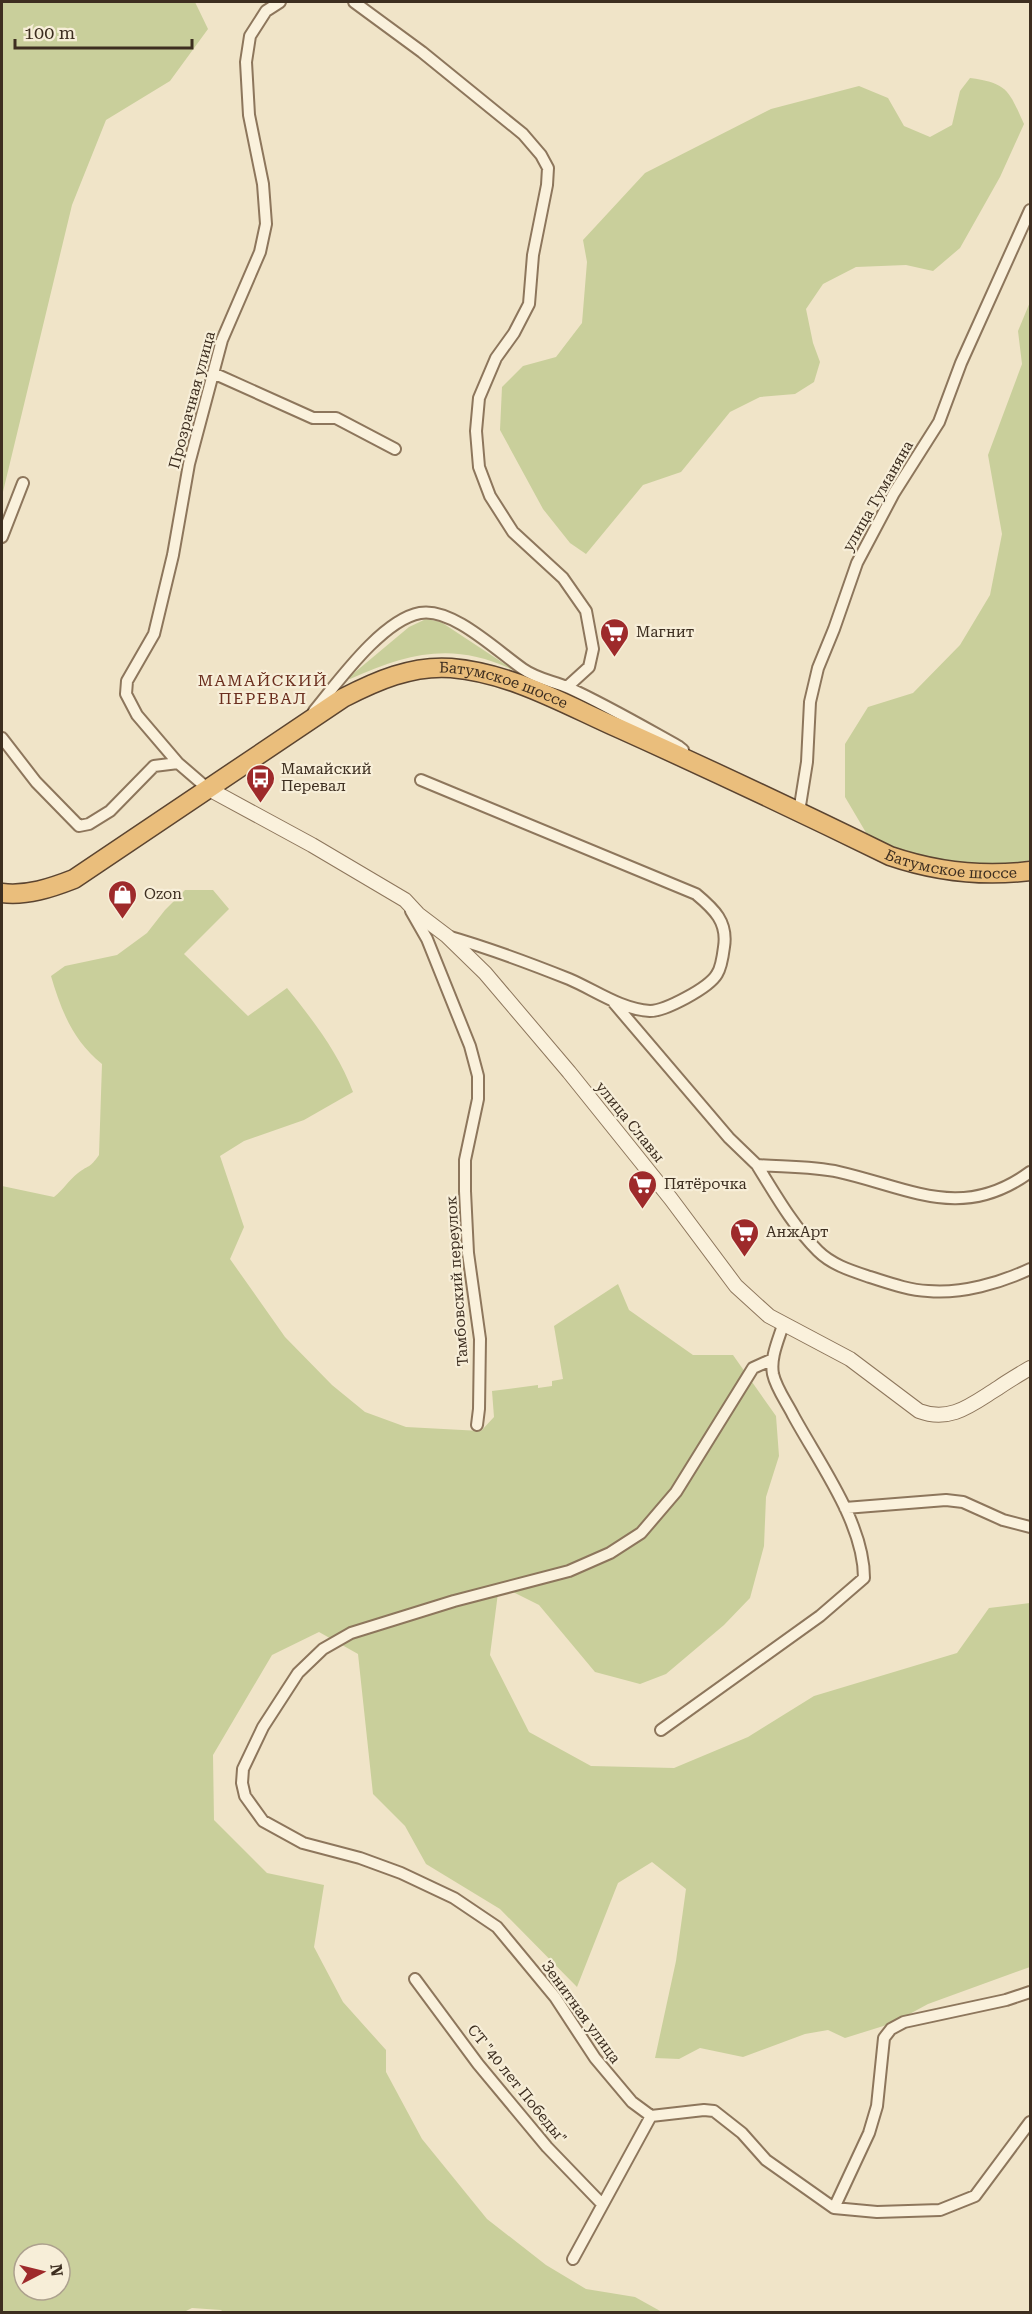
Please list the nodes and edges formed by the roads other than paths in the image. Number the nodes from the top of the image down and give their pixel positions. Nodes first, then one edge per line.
1 (280, 2) edge
2 (354, 2) edge
3 (1030, 210) edge
4 (213, 373) junction
5 (395, 449) dead end
6 (23, 483) dead end
7 (2, 537) edge
8 (567, 687) junction
9 (302, 725) junction
10 (2, 738) edge
11 (682, 757) junction
12 (178, 763) junction
13 (421, 780) dead end
14 (207, 788) junction
15 (799, 812) junction
16 (1030, 872) edge
17 (2, 893) edge
18 (405, 900) junction
19 (447, 936) junction
20 (614, 1002) junction
21 (757, 1165) junction
22 (1030, 1172) edge
23 (1030, 1269) edge
24 (783, 1325) junction
25 (773, 1359) junction
26 (1030, 1368) edge
27 (477, 1425) dead end
28 (845, 1508) junction
29 (1030, 1527) edge
30 (661, 1730) dead end
31 (415, 1979) dead end
32 (1030, 1992) edge
33 (651, 2116) junction
34 (1030, 2122) edge
35 (602, 2204) junction
36 (834, 2208) junction
37 (573, 2259) dead end

1 - 4 street, Прозрачная улица
2 - 8 street
3 - 15 street, улица Туманяна
4 - 5 street
4 - 12 street, Прозрачная улица
6 - 7 street
8 - 9 street
8 - 11 street
9 - 11 highway, Батумское шоссе
9 - 14 highway, Батумское шоссе
10 - 12 street
11 - 15 highway, Батумское шоссе
12 - 14 street, Прозрачная улица
13 - 20 street
14 - 17 highway, Батумское шоссе
14 - 18 street, улица Славы
15 - 16 highway, Батумское шоссе
18 - 19 street, улица Славы
18 - 27 street, Тамбовский переулок
19 - 20 street
19 - 24 street, улица Славы
20 - 21 street
21 - 22 street
21 - 23 street
24 - 25 street
24 - 26 street, улица Славы
25 - 28 street
25 - 33 street, Зенитная улица
28 - 29 street
28 - 30 street
31 - 35 street, СТ "40 лет Победы"
32 - 36 street
33 - 35 street
33 - 36 street
34 - 36 street
35 - 37 street

